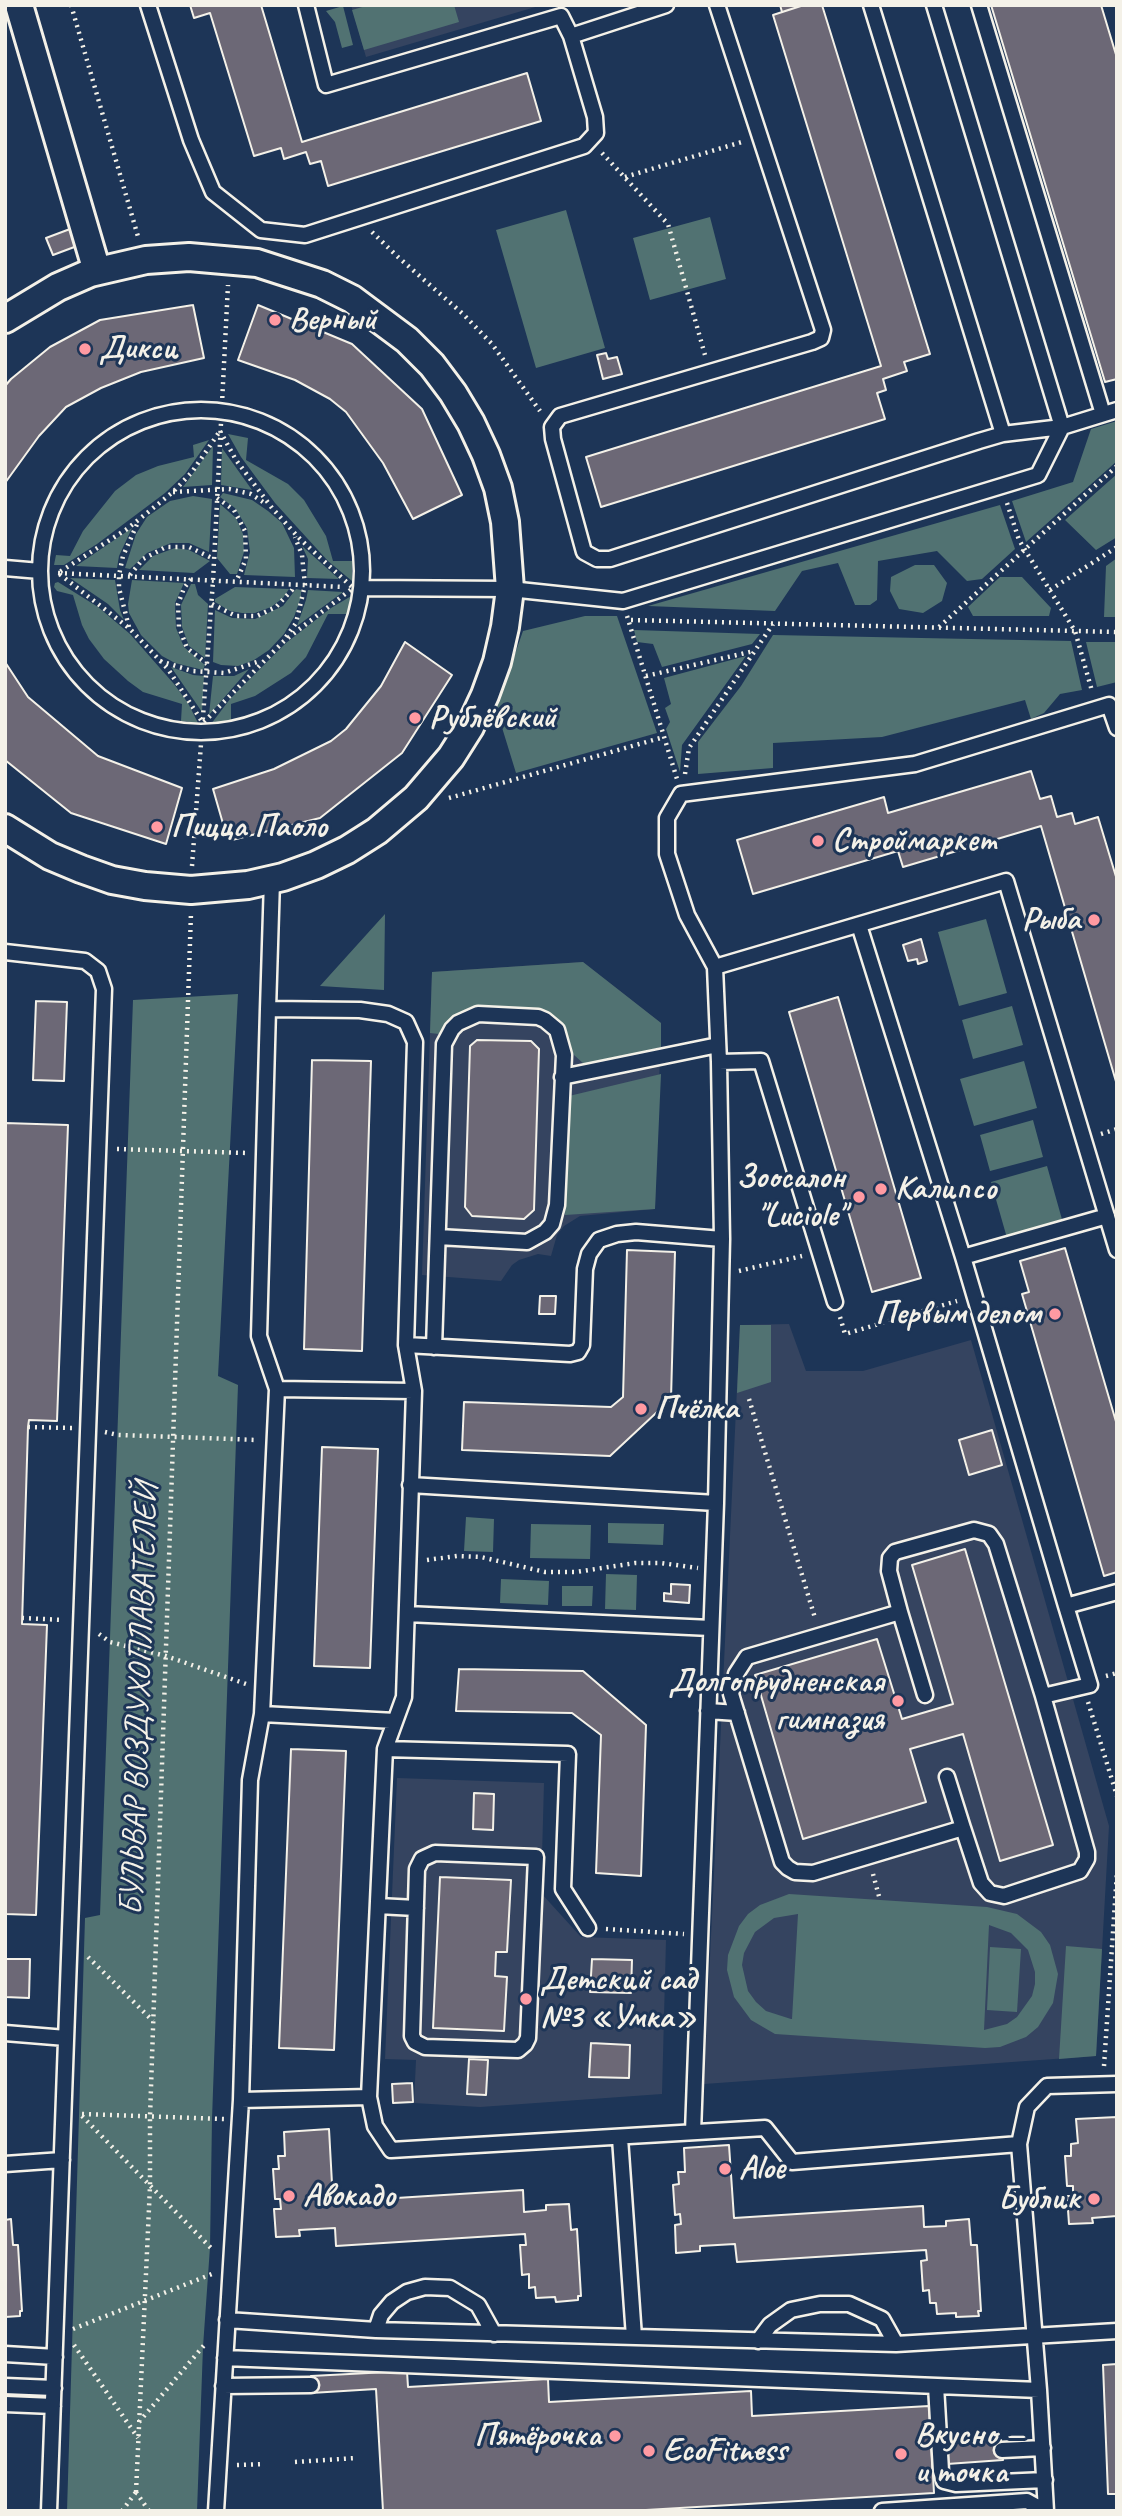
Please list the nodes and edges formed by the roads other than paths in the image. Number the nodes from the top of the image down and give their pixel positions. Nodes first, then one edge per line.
1 (19, 5) edge
2 (148, 5) edge
3 (306, 5) edge
4 (666, 5) edge
5 (718, 5) edge
6 (872, 5) edge
7 (934, 5) edge
8 (979, 5) edge
9 (571, 36) junction
10 (97, 271) junction
11 (5, 319) edge
12 (1110, 412) edge
13 (1062, 427) junction
14 (1003, 434) junction
15 (5, 568) edge
16 (40, 571) junction
17 (357, 588) junction
18 (510, 589) junction
19 (1107, 706) edge
20 (1117, 728) edge
21 (5, 828) edge
22 (272, 880) junction
23 (859, 925) junction
24 (5, 952) edge
25 (715, 967) junction
26 (268, 1009) junction
27 (718, 1045) junction
28 (719, 1062) junction
29 (562, 1077) junction
30 (1107, 1216) junction
31 (438, 1237) junction
32 (722, 1240) junction
33 (1117, 1250) edge
34 (963, 1257) junction
35 (835, 1303) road end
36 (406, 1345) junction
37 (434, 1347) junction
38 (277, 1389) junction
39 (414, 1391) junction
40 (410, 1485) junction
41 (716, 1503) junction
42 (1117, 1592) edge
43 (1066, 1606) junction
44 (900, 1612) junction
45 (407, 1614) junction
46 (711, 1628) junction
47 (925, 1695) dead end
48 (1043, 1696) junction
49 (708, 1712) junction
50 (737, 1713) junction
51 (262, 1714) junction
52 (395, 1721) junction
53 (385, 1749) junction
54 (947, 1777) dead end
55 (963, 1828) junction
56 (378, 1906) junction
57 (416, 1908) junction
58 (587, 1928) road end
59 (5, 2033) edge
60 (66, 2038) junction
61 (1110, 2084) edge
62 (369, 2097) junction
63 (241, 2100) junction
64 (693, 2132) junction
65 (620, 2138) junction
66 (1019, 2144) junction
67 (62, 2160) junction
68 (5, 2164) edge
69 (227, 2320) junction
70 (376, 2330) junction
71 (1117, 2331) edge
72 (494, 2334) junction
73 (1035, 2336) junction
74 (634, 2337) junction
75 (758, 2341) junction
76 (896, 2344) junction
77 (5, 2354) edge
78 (55, 2357) junction
79 (225, 2358) junction
80 (311, 2385) dead end
81 (5, 2386) edge
82 (223, 2386) junction
83 (936, 2386) junction
84 (54, 2388) junction
85 (1039, 2390) junction
86 (5, 2404) edge
87 (53, 2406) junction
88 (1043, 2448) junction
89 (1002, 2450) dead end
90 (1045, 2480) junction
91 (49, 2511) edge
92 (216, 2511) edge
93 (882, 2511) edge
94 (1045, 2511) edge

1 - 10 street
2 - 9 lane
3 - 9 lane
4 - 9 lane
5 - 14 lane
6 - 14 lane
7 - 13 lane
8 - 12 lane
10 - 11 street
10 - 18 street
12 - 13 lane
13 - 14 lane
13 - 18 lane
15 - 16 lane
16 - 17 lane
16 - 17 lane
17 - 18 lane
18 - 22 street
19 - 20 lane
19 - 25 lane
21 - 22 street
22 - 26 lane
23 - 25 lane
23 - 30 lane
23 - 34 lane
24 - 60 lane
25 - 27 lane
26 - 36 lane
26 - 38 lane
27 - 28 lane
27 - 29 lane
28 - 32 lane
28 - 35 lane
29 - 31 lane
29 - 31 lane
30 - 33 lane
30 - 34 lane
31 - 37 lane
32 - 37 lane
32 - 41 lane
34 - 43 lane
36 - 37 lane
36 - 39 lane
38 - 39 lane
38 - 51 lane
39 - 40 lane
40 - 41 lane
40 - 45 lane
41 - 46 lane
42 - 43 lane
43 - 48 lane
44 - 47 lane
44 - 48 lane
44 - 50 lane
45 - 46 lane
45 - 52 lane
46 - 49 lane
48 - 55 lane
49 - 50 lane
49 - 64 lane
50 - 55 lane
51 - 52 lane
51 - 63 lane
52 - 53 lane
53 - 56 lane
53 - 58 lane
54 - 55 lane
56 - 57 lane
56 - 62 lane
57 - 57 lane
59 - 60 lane
60 - 67 lane
61 - 66 lane
62 - 63 lane
62 - 65 lane
63 - 69 lane
64 - 65 lane
64 - 66 lane
65 - 74 lane
66 - 73 lane
67 - 68 lane
67 - 78 lane
69 - 70 lane
69 - 79 lane
70 - 72 lane
70 - 72 lane
71 - 73 lane
72 - 74 lane
73 - 76 lane
73 - 85 lane
74 - 75 lane
75 - 76 lane
75 - 76 lane
77 - 78 lane
78 - 84 lane
79 - 82 lane
79 - 83 lane
80 - 82 lane
81 - 84 lane
82 - 92 lane
83 - 85 lane
83 - 90 lane
84 - 87 lane
85 - 88 lane
86 - 87 lane
87 - 91 lane
88 - 89 lane
88 - 90 lane
90 - 94 lane
93 - 94 lane

